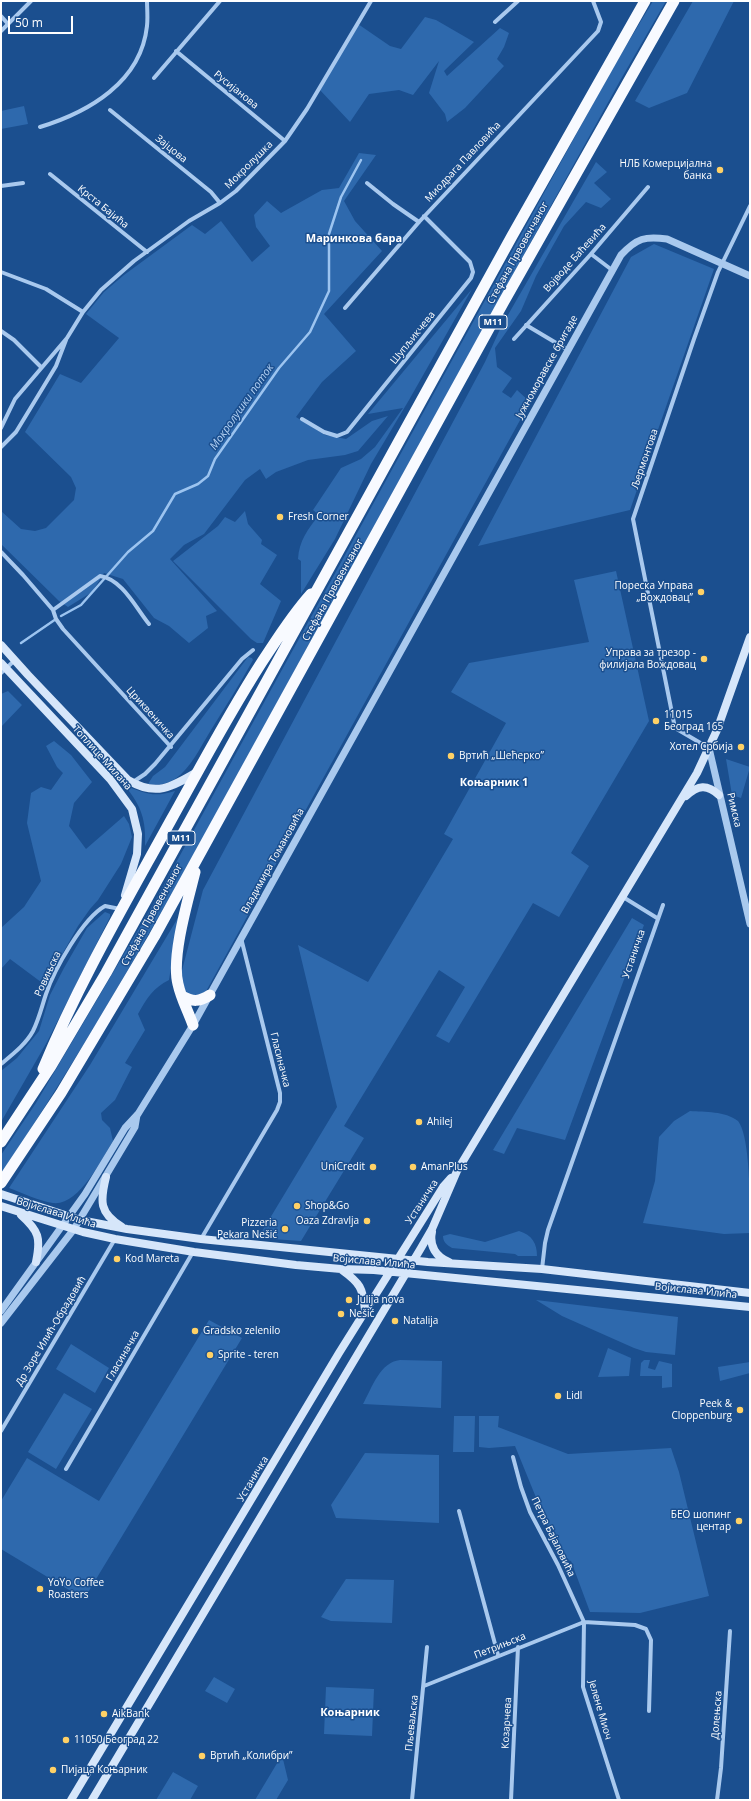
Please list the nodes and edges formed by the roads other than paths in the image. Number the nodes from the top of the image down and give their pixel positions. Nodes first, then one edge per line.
1 (31, 1) edge
2 (147, 1) edge
3 (220, 1) edge
4 (371, 1) edge
5 (518, 1) edge
6 (593, 1) edge
7 (644, 1) edge
8 (674, 1) edge
9 (1, 16) edge
10 (495, 22) dead end
11 (8, 24) junction
12 (1, 31) edge
13 (176, 51) junction
14 (154, 78) dead end
15 (110, 110) dead end
16 (40, 127) dead end
17 (285, 141) junction
18 (50, 174) dead end
19 (23, 183) dead end
20 (367, 183) dead end
21 (1, 186) edge
22 (648, 187) dead end
23 (220, 203) junction
24 (750, 206) edge
25 (424, 216) junction
26 (419, 222) junction
27 (147, 252) junction
28 (591, 254) junction
29 (722, 263) junction
30 (612, 270) junction
31 (1, 272) edge
32 (750, 276) edge
33 (345, 308) dead end
34 (83, 312) junction
35 (526, 325) junction
36 (1, 331) edge
37 (67, 338) junction
38 (514, 339) dead end
39 (568, 350) junction
40 (41, 367) junction
41 (302, 419) dead end
42 (1, 428) edge
43 (1, 447) edge
44 (1, 552) edge
45 (325, 578) junction
46 (53, 610) junction
47 (421, 615) joint
48 (149, 624) dead end
49 (750, 637) edge
50 (1, 644) edge
51 (253, 650) dead end
52 (9, 653) junction
53 (15, 660) junction
54 (2, 666) edge
55 (171, 747) junction
56 (709, 748) junction
57 (102, 754) junction
58 (94, 762) junction
59 (197, 772) junction
60 (132, 783) junction
61 (719, 795) junction
62 (681, 800) junction
63 (199, 856) junction
64 (623, 897) junction
65 (663, 905) dead end
66 (120, 909) junction
67 (657, 918) junction
68 (750, 924) edge
69 (241, 937) junction
70 (210, 995) junction
71 (182, 996) junction
72 (193, 1025) junction
73 (1, 1064) edge
74 (32, 1096) junction
75 (138, 1114) junction
76 (1, 1142) edge
77 (457, 1171) junction
78 (106, 1177) junction
79 (1, 1183) edge
80 (1, 1194) edge
81 (5, 1208) edge
82 (19, 1213) junction
83 (68, 1217) junction
84 (80, 1220) junction
85 (62, 1226) junction
86 (74, 1229) junction
87 (126, 1229) junction
88 (432, 1229) junction
89 (115, 1239) junction
90 (202, 1239) junction
91 (194, 1252) junction
92 (398, 1259) junction
93 (413, 1260) junction
94 (36, 1262) junction
95 (453, 1264) junction
96 (341, 1269) junction
97 (542, 1269) junction
98 (389, 1272) junction
99 (405, 1274) junction
100 (750, 1294) edge
101 (750, 1307) edge
102 (365, 1310) junction
103 (1, 1311) edge
104 (1, 1323) edge
105 (1, 1431) edge
106 (513, 1457) dead end
107 (66, 1469) dead end
108 (459, 1511) dead end
109 (584, 1622) junction
110 (730, 1632) dead end
111 (427, 1647) dead end
112 (518, 1647) junction
113 (498, 1655) junction
114 (424, 1686) junction
115 (649, 1711) dead end
116 (71, 1800) edge
117 (92, 1800) edge
118 (412, 1800) edge
119 (511, 1800) edge
120 (619, 1800) edge
121 (717, 1800) edge

1 - 11 street
2 - 16 street
3 - 13 street
4 - 17 street, Мокролушка
5 - 10 street
6 - 25 street, Миодрага Павловића
7 - 45 highway, Стефана Првовенчаног / M11
8 - 63 highway, Стефана Првовенчаног / M11
9 - 11 street
11 - 12 street
13 - 14 street
13 - 17 street, Русијанова
15 - 23 street, Зајцова
17 - 23 street, Мокролушка
18 - 27 street, Крста Бајића
19 - 21 street
20 - 26 street
22 - 28 street, Војводе Баћевића
23 - 27 street, Мокролушка
24 - 29 street, Љермонтова
25 - 26 street, Миодрага Павловића
25 - 41 street, Шупљикчева
26 - 33 street, Миодрага Павловића
27 - 34 street, Мокролушка
28 - 30 street
28 - 35 street, Војводе Баћевића
29 - 30 street, Јужноморавске бригаде
29 - 32 street, Јужноморавске бригаде
29 - 56 street, Љермонтова
30 - 39 street, Јужноморавске бригаде
31 - 34 street
34 - 37 street, Мокролушка
35 - 38 street, Војводе Баћевића
35 - 39 street
36 - 40 street
37 - 40 street, Мокролушка
37 - 43 street, Мокролушка
39 - 47 street, Јужноморавске бригаде
40 - 42 street, Мокролушка
44 - 46 street, Цриквеничка
45 - 59 highway
45 - 74 highway, Стефана Првовенчаног / M11
46 - 48 street
46 - 55 street, Цриквеничка
47 - 69 street, Владимира Томановића
49 - 56 main road, Устаничка
50 - 52 main road, Топлице Милана
51 - 55 street, Цриквеничка
52 - 53 main road, Топлице Милана
52 - 54 street
53 - 54 street
53 - 57 main road, Топлице Милана
54 - 58 main road, Топлице Милана
55 - 60 street
56 - 61 street, Римска
56 - 62 main road, Устаничка
57 - 58 main road
57 - 60 main road, Топлице Милана
58 - 66 main road, Топлице Милана
59 - 60 main road, Топлице Милана
59 - 66 highway
61 - 62 main road
61 - 68 street, Римска
62 - 64 main road, Устаничка
63 - 71 highway
63 - 79 highway, Стефана Првовенчаног / M11
64 - 67 street
64 - 77 main road, Устаничка
65 - 67 street, Устаничка
66 - 73 street, Ровињска
66 - 74 highway
67 - 97 street, Устаничка
69 - 70 street, Владимира Томановића
69 - 90 street, Гласиначка
70 - 71 highway
70 - 72 street, Владимира Томановића
71 - 72 highway
72 - 75 street, Владимира Томановића
74 - 76 highway, Стефана Првовенчаног / M11
75 - 78 street, Владимира Томановића
75 - 83 street, Владимира Томановића
77 - 88 main road, Устаничка
77 - 92 main road, Устаничка
78 - 84 street, Владимира Томановића
78 - 87 main road
80 - 83 main road, Војислава Илића
81 - 82 main road, Војислава Илића
82 - 85 main road, Војислава Илића
82 - 94 main road
83 - 84 main road, Војислава Илића
83 - 85 street, Владимира Томановића
84 - 86 street, Владимира Томановића
84 - 87 main road, Војислава Илића
85 - 86 main road, Војислава Илића
85 - 94 street, Владимира Томановића
86 - 89 main road, Војислава Илића
86 - 104 street, Владимира Томановића
87 - 90 main road, Војислава Илића
88 - 93 main road, Устаничка
88 - 95 main road
89 - 91 main road, Војислава Илића
89 - 105 street, Др Зоре Илић-Обрадовић
90 - 92 main road, Војислава Илића
91 - 96 main road, Војислава Илића
91 - 107 street, Гласиначка
92 - 93 main road, Војислава Илића
92 - 98 main road, Устаничка
93 - 95 main road, Војислава Илића
93 - 99 main road, Устаничка
94 - 103 street, Владимира Томановића
95 - 97 main road, Војислава Илића
96 - 98 main road, Војислава Илића
96 - 102 main road
97 - 100 main road, Војислава Илића
98 - 99 main road, Војислава Илића
98 - 102 main road, Устаничка
99 - 101 main road, Војислава Илића
99 - 117 main road, Устаничка
102 - 116 main road, Устаничка
106 - 109 street, Петра Бајаловића
108 - 113 street
109 - 112 street, Петрињска
109 - 115 street
109 - 120 street, Јелене Миоч
110 - 121 street, Долењска
111 - 114 street, Пљеваљска
112 - 113 street, Петрињска
112 - 119 street, Козарчева
113 - 114 street, Петрињска
114 - 118 street, Пљеваљска

